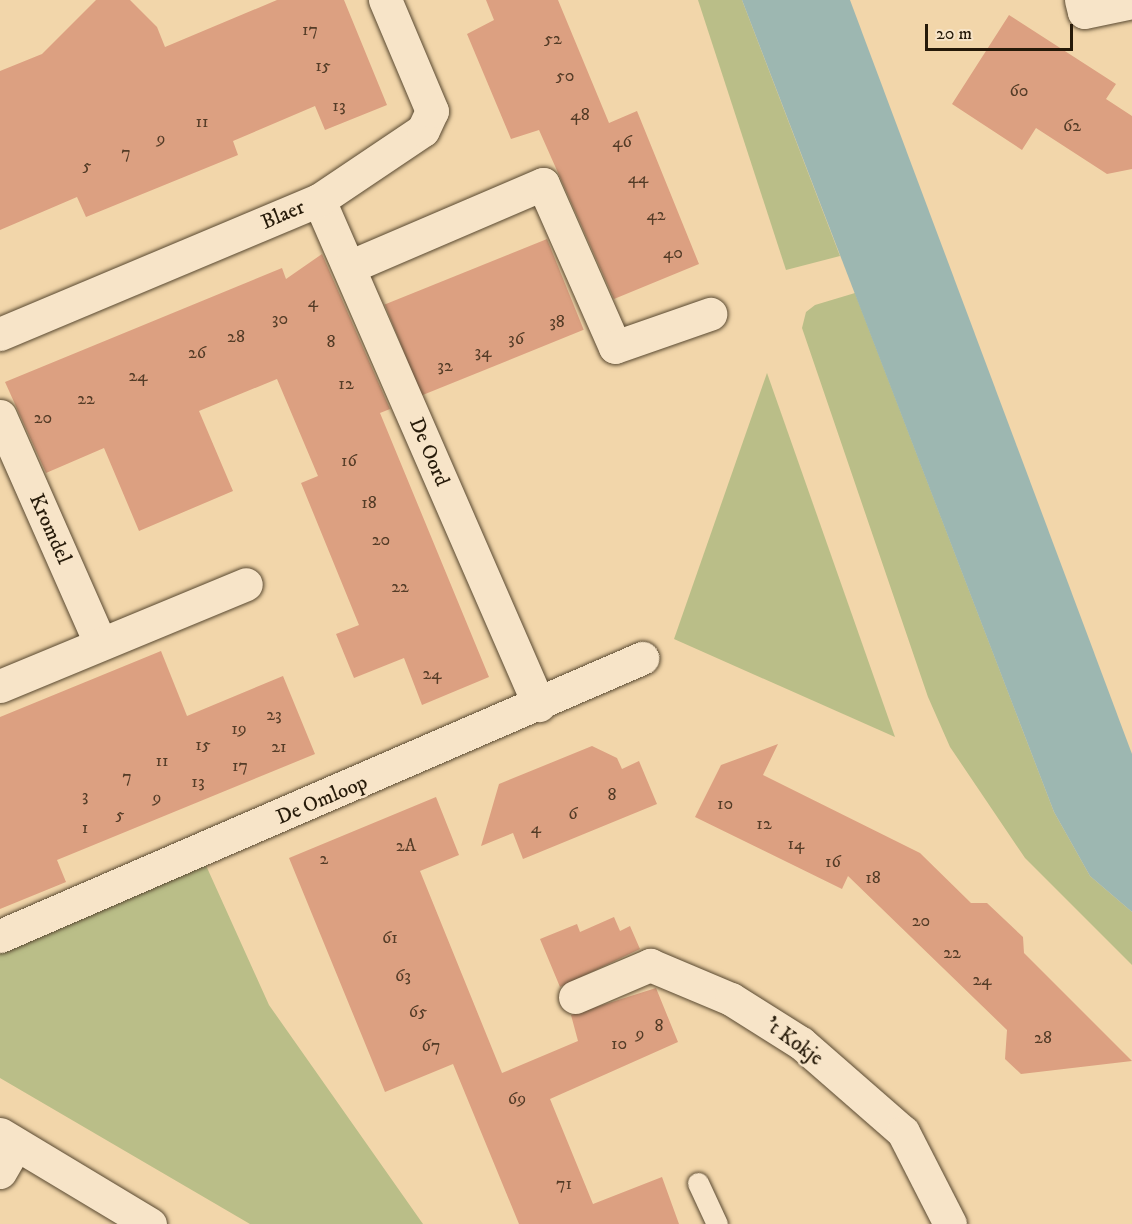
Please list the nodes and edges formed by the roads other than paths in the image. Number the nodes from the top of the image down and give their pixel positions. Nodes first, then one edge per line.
1 (385, 0) edge
2 (1081, 0) edge
3 (1132, 2) edge
4 (319, 200) junction
5 (349, 267) junction
6 (711, 314) dead end
7 (0, 334) edge
8 (0, 416) edge
9 (246, 584) dead end
10 (100, 643) junction
11 (642, 658) dead end
12 (0, 686) edge
13 (539, 705) junction
14 (0, 936) edge
15 (575, 997) dead end
16 (8, 1139) edge
17 (0, 1172) edge
18 (698, 1183) dead end
19 (150, 1224) edge
20 (717, 1224) edge
21 (950, 1224) edge

1 - 4 street, Blaer
2 - 3 street
4 - 5 street, De Oord
4 - 7 street, Blaer
5 - 6 street
5 - 13 street, De Oord
8 - 10 street, Kromdel
9 - 10 street
10 - 12 street
11 - 13 street, De Omloop
13 - 14 street, De Omloop
15 - 21 street, 't Kokje
16 - 17 street
16 - 19 street
18 - 20 lane

